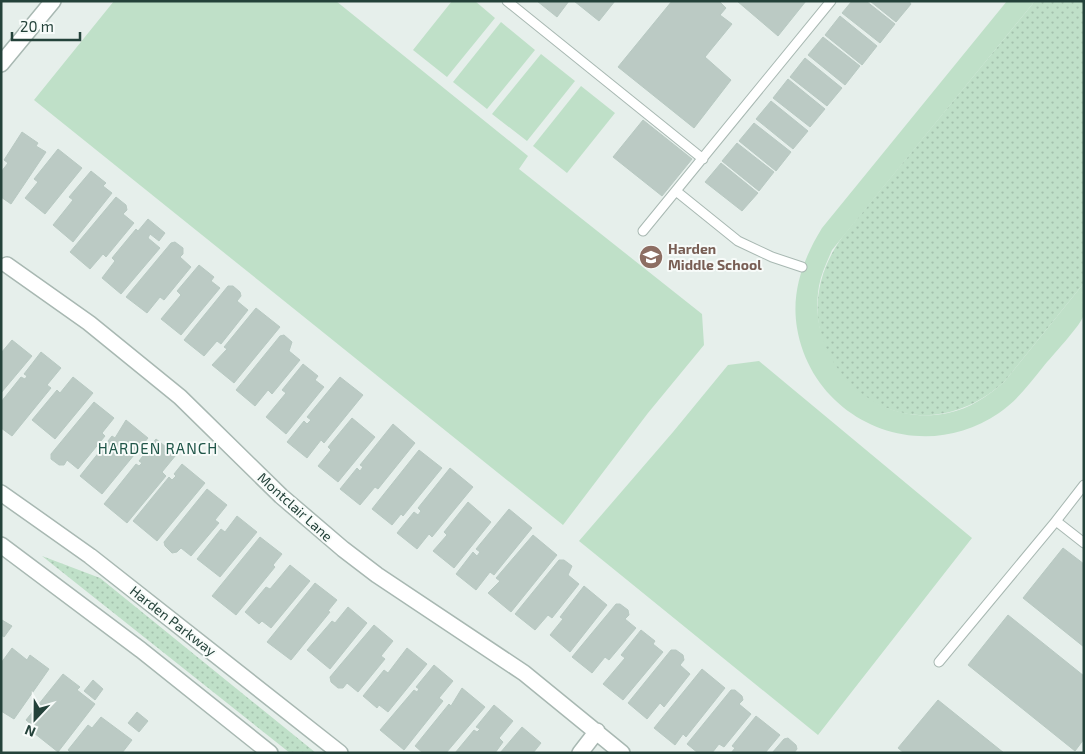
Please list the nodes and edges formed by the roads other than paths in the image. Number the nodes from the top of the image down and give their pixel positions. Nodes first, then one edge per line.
1 (53, 1) edge
2 (507, 1) edge
3 (831, 1) edge
4 (1, 64) edge
5 (703, 159) junction
6 (676, 191) junction
7 (643, 230) dead end
8 (3, 262) edge
9 (802, 267) dead end
10 (1084, 485) edge
11 (1, 493) edge
12 (1056, 520) junction
13 (1084, 543) edge
14 (1, 545) edge
15 (938, 662) dead end
16 (597, 731) junction
17 (270, 753) edge
18 (340, 753) edge
19 (580, 753) edge
20 (622, 753) edge

1 - 4 street
2 - 5 lane
3 - 5 lane
5 - 6 lane
6 - 7 lane
6 - 9 lane
8 - 16 street, Montclair Lane
10 - 12 lane
11 - 18 street, Harden Parkway
12 - 13 lane
12 - 15 lane
14 - 17 street
16 - 19 street
16 - 20 street, Montclair Lane

